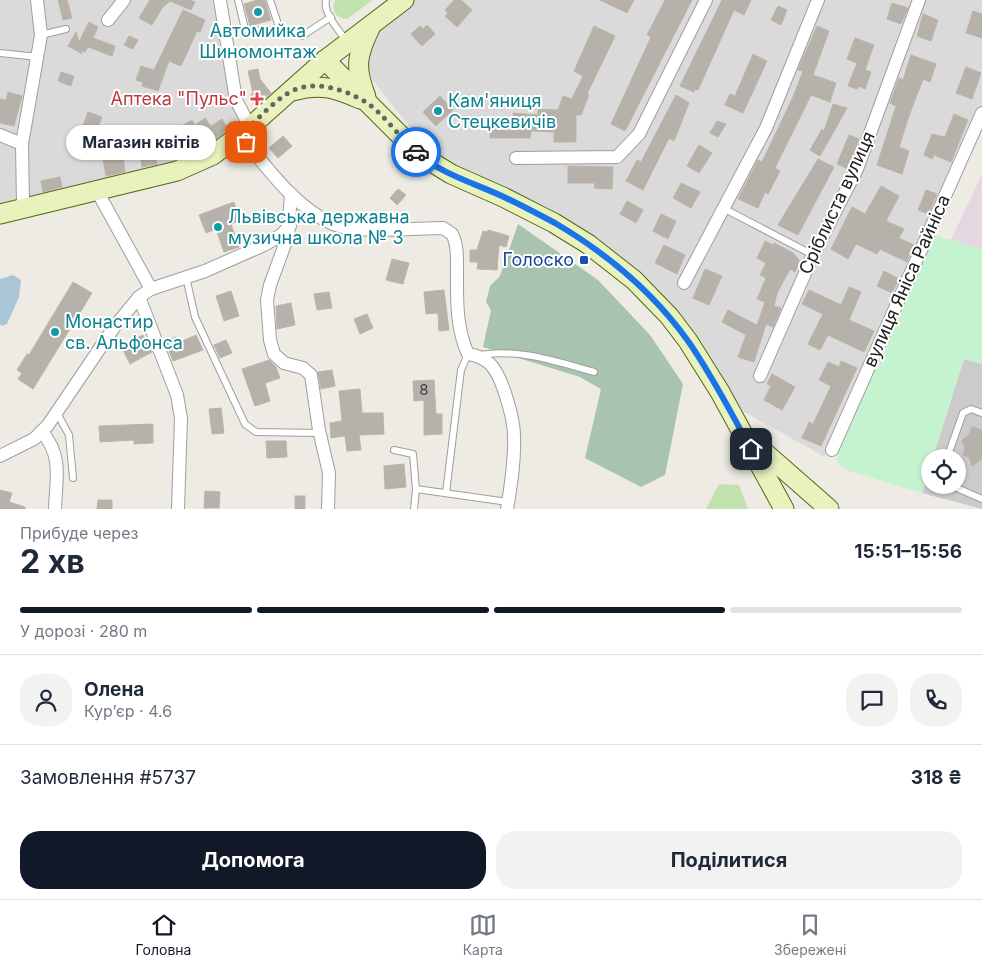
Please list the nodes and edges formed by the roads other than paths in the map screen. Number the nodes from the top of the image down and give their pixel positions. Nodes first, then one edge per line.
1 (37, 0) edge
2 (124, 0) edge
3 (220, 0) edge
4 (238, 0) edge
5 (270, 0) edge
6 (326, 0) edge
7 (404, 0) edge
8 (706, 0) edge
9 (818, 0) edge
10 (919, 0) edge
11 (331, 17) junction
12 (108, 20) dead end
13 (371, 26) junction
14 (66, 29) dead end
15 (280, 30) junction
16 (41, 35) junction
17 (348, 43) junction
18 (0, 53) edge
19 (38, 57) junction
20 (325, 60) junction
21 (290, 92) junction
22 (368, 103) junction
23 (982, 113) edge
24 (245, 131) junction
25 (0, 135) edge
26 (22, 144) junction
27 (516, 158) dead end
28 (97, 191) junction
29 (291, 194) junction
30 (722, 208) junction
31 (20, 210) junction
32 (0, 214) edge
33 (290, 226) junction
34 (813, 255) junction
35 (186, 277) junction
36 (684, 283) dead end
37 (151, 289) junction
38 (139, 297) junction
39 (472, 355) junction
40 (594, 372) dead end
41 (760, 376) dead end
42 (56, 413) junction
43 (982, 413) edge
44 (42, 432) junction
45 (320, 433) junction
46 (742, 434) junction
47 (950, 449) edge
48 (394, 450) dead end
49 (832, 450) dead end
50 (0, 456) edge
51 (73, 478) dead end
52 (416, 489) junction
53 (966, 492) edge
54 (446, 494) junction
55 (982, 499) edge
56 (508, 506) edge
57 (55, 509) edge
58 (178, 509) edge
59 (328, 509) edge
60 (414, 509) edge
61 (784, 509) edge
62 (829, 509) edge

1 - 16 street
2 - 12 street
3 - 24 street
4 - 15 lane
5 - 15 lane
6 - 11 lane
7 - 13 main road
8 - 27 street
9 - 30 street
10 - 34 street, Сріблиста вулиця
11 - 15 lane
11 - 17 lane
13 - 17 main road
13 - 22 main road
14 - 16 lane
16 - 19 street
17 - 20 main road
18 - 19 lane
19 - 26 street
20 - 21 main road
20 - 22 main road
21 - 22 main road
21 - 24 main road
22 - 46 main road
23 - 49 street, вулиця Яніса Райніса
24 - 28 main road
24 - 29 street
25 - 26 street
26 - 31 street
28 - 31 main road
28 - 37 street
29 - 33 street
29 - 39 street
30 - 34 lane
30 - 36 street
31 - 32 main road
33 - 35 street
33 - 45 street
34 - 41 street, Сріблиста вулиця
35 - 37 street
35 - 45 lane
37 - 38 street
38 - 42 street
38 - 58 street
39 - 40 lane
39 - 54 lane
39 - 56 street
42 - 44 street
42 - 51 lane
43 - 47 lane
44 - 50 street
44 - 57 street
45 - 59 street
46 - 61 main road
46 - 62 main road
48 - 52 lane
52 - 54 lane
52 - 60 lane
53 - 55 lane
54 - 56 lane

